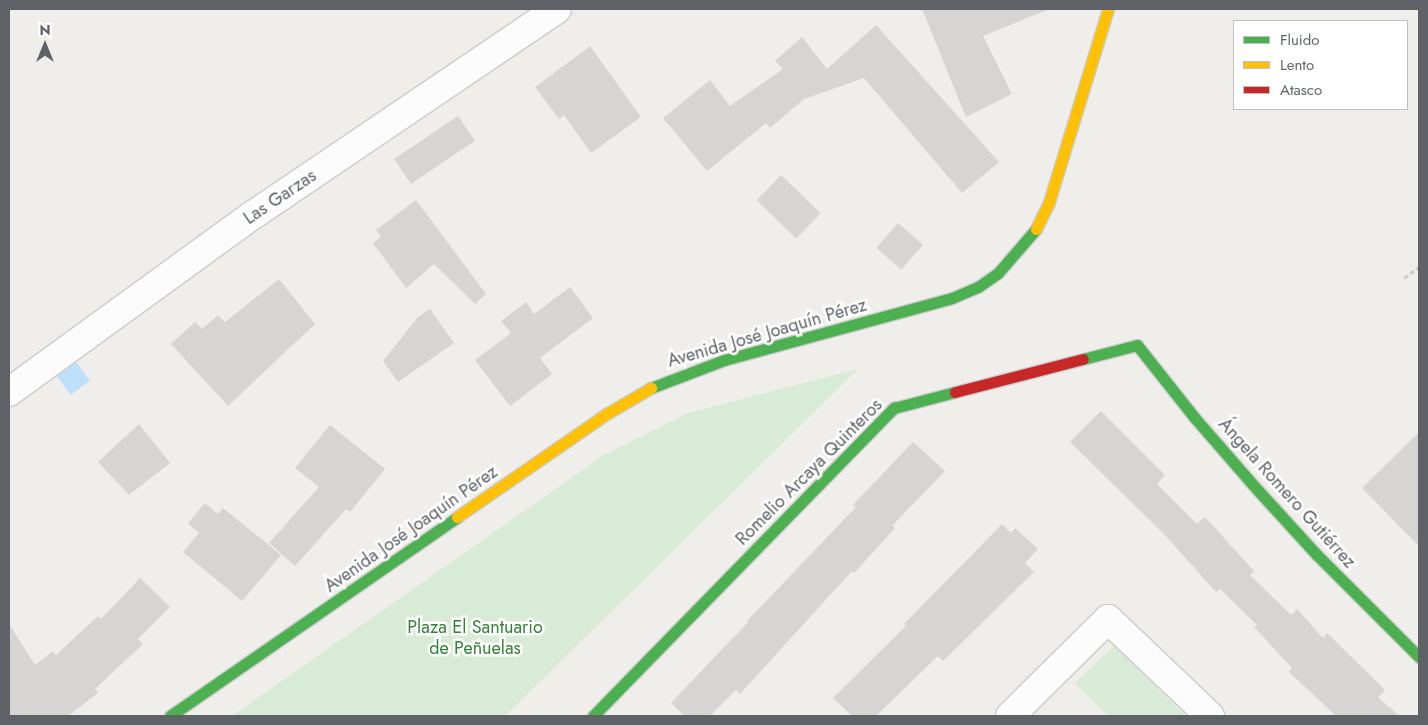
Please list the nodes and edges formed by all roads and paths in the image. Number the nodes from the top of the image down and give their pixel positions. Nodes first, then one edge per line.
1 (557, 9) edge
2 (1108, 9) edge
3 (1419, 267) edge
4 (1404, 278) dead end
5 (1137, 345) joint
6 (9, 392) edge
7 (1419, 657) edge
8 (170, 716) edge
9 (593, 716) edge
10 (1010, 716) edge
11 (1210, 716) edge

1 - 6 street, Las Garzas
2 - 8 main road, Avenida José Joaquín Pérez
3 - 4 path
5 - 7 main road, Ángela Romero Gutiérrez
5 - 9 main road, Romelio Arcaya Quinteros
10 - 11 street

